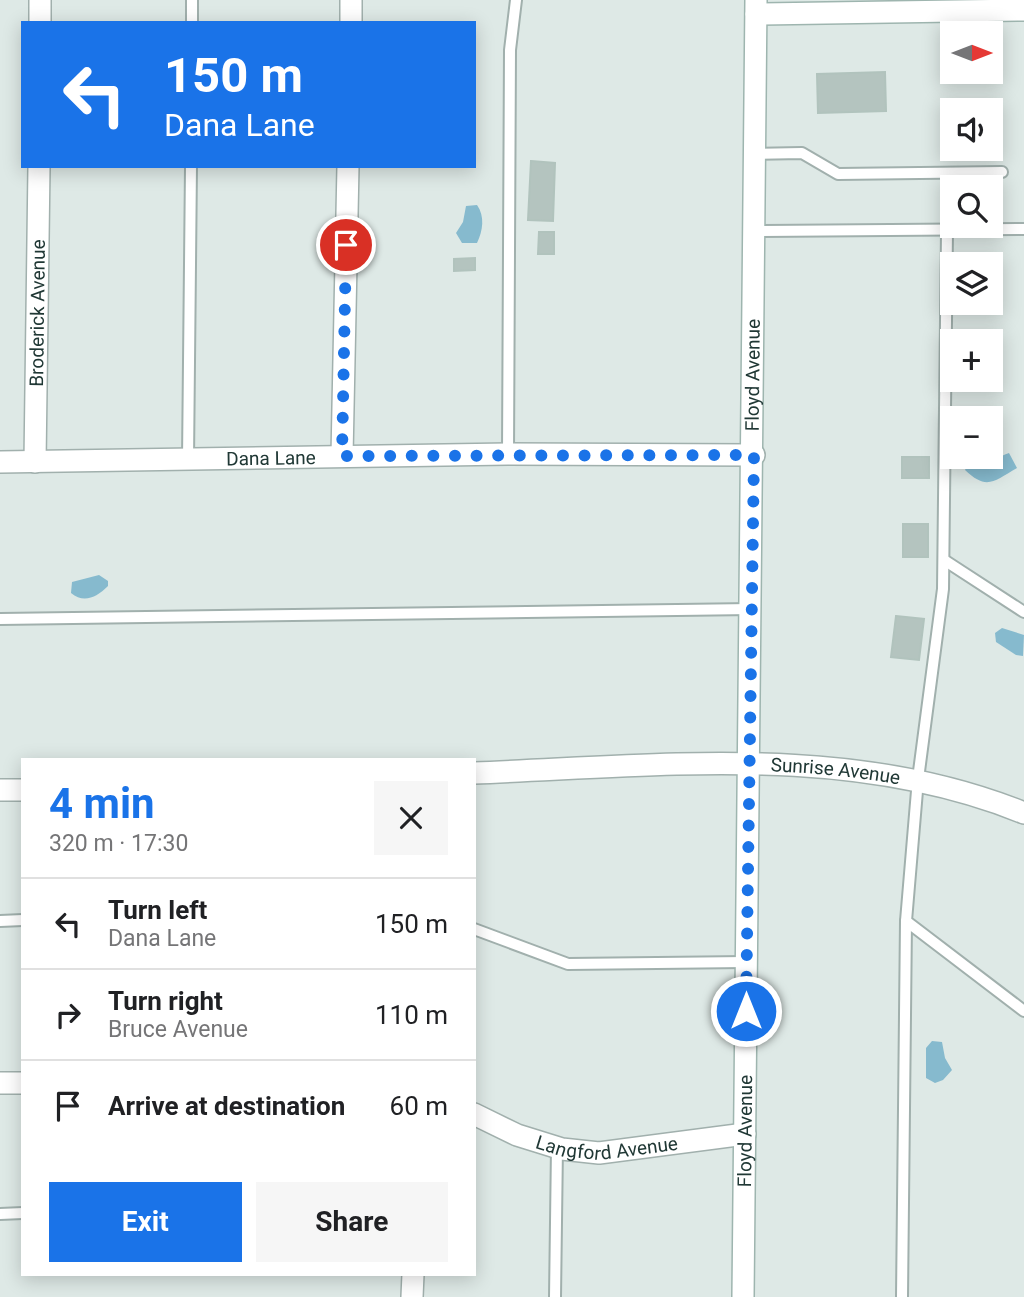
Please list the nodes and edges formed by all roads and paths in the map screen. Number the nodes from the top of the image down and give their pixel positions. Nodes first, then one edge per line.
1 (40, 0) edge
2 (192, 0) edge
3 (351, 0) edge
4 (516, 0) edge
5 (756, 7) edge
6 (1024, 10) edge
7 (40, 21) edge
8 (192, 21) edge
9 (351, 21) edge
10 (756, 154) junction
11 (38, 168) edge
12 (191, 168) edge
13 (348, 168) edge
14 (1002, 173) dead end
15 (1024, 229) edge
16 (1003, 230) edge
17 (755, 231) junction
18 (940, 231) edge
19 (947, 238) edge
20 (508, 454) junction
21 (754, 455) junction
22 (342, 456) junction
23 (188, 460) junction
24 (35, 461) junction
25 (0, 462) edge
26 (944, 560) junction
27 (752, 610) junction
28 (1024, 612) edge
29 (0, 619) edge
30 (748, 762) junction
31 (476, 773) edge
32 (918, 779) junction
33 (0, 790) edge
34 (21, 790) edge
35 (1024, 813) edge
36 (21, 920) edge
37 (0, 921) edge
38 (906, 921) junction
39 (476, 930) edge
40 (746, 962) junction
41 (1024, 1011) edge
42 (0, 1083) edge
43 (21, 1083) edge
44 (476, 1115) edge
45 (745, 1134) junction
46 (558, 1147) junction
47 (21, 1213) edge
48 (0, 1214) edge
49 (413, 1276) edge
50 (412, 1297) edge
51 (555, 1297) edge
52 (743, 1297) edge
53 (902, 1297) edge

1 - 7 street
2 - 8 lane
3 - 9 street
4 - 20 lane
5 - 6 street
5 - 10 street, Floyd Avenue
10 - 14 lane
10 - 17 street, Floyd Avenue
11 - 24 street, Broderick Avenue
12 - 23 lane
13 - 22 street
15 - 16 lane
17 - 18 lane
17 - 21 street, Floyd Avenue
19 - 26 lane
20 - 21 street, Dana Lane
20 - 22 street, Dana Lane
21 - 27 street, Floyd Avenue
22 - 23 street, Dana Lane
23 - 24 street, Dana Lane
24 - 25 street, Dana Lane
26 - 28 lane
26 - 32 lane
27 - 29 lane
27 - 30 street, Floyd Avenue
30 - 31 street, Sunrise Avenue
30 - 32 street, Sunrise Avenue
30 - 40 street, Floyd Avenue
32 - 35 street, Sunrise Avenue
32 - 38 lane
33 - 34 street
36 - 37 lane
38 - 41 lane
38 - 53 lane
39 - 40 lane
40 - 45 street, Floyd Avenue
42 - 43 street
44 - 46 street, Langford Avenue
45 - 46 street, Langford Avenue
45 - 52 street, Floyd Avenue
46 - 51 lane
47 - 48 lane
49 - 50 street

